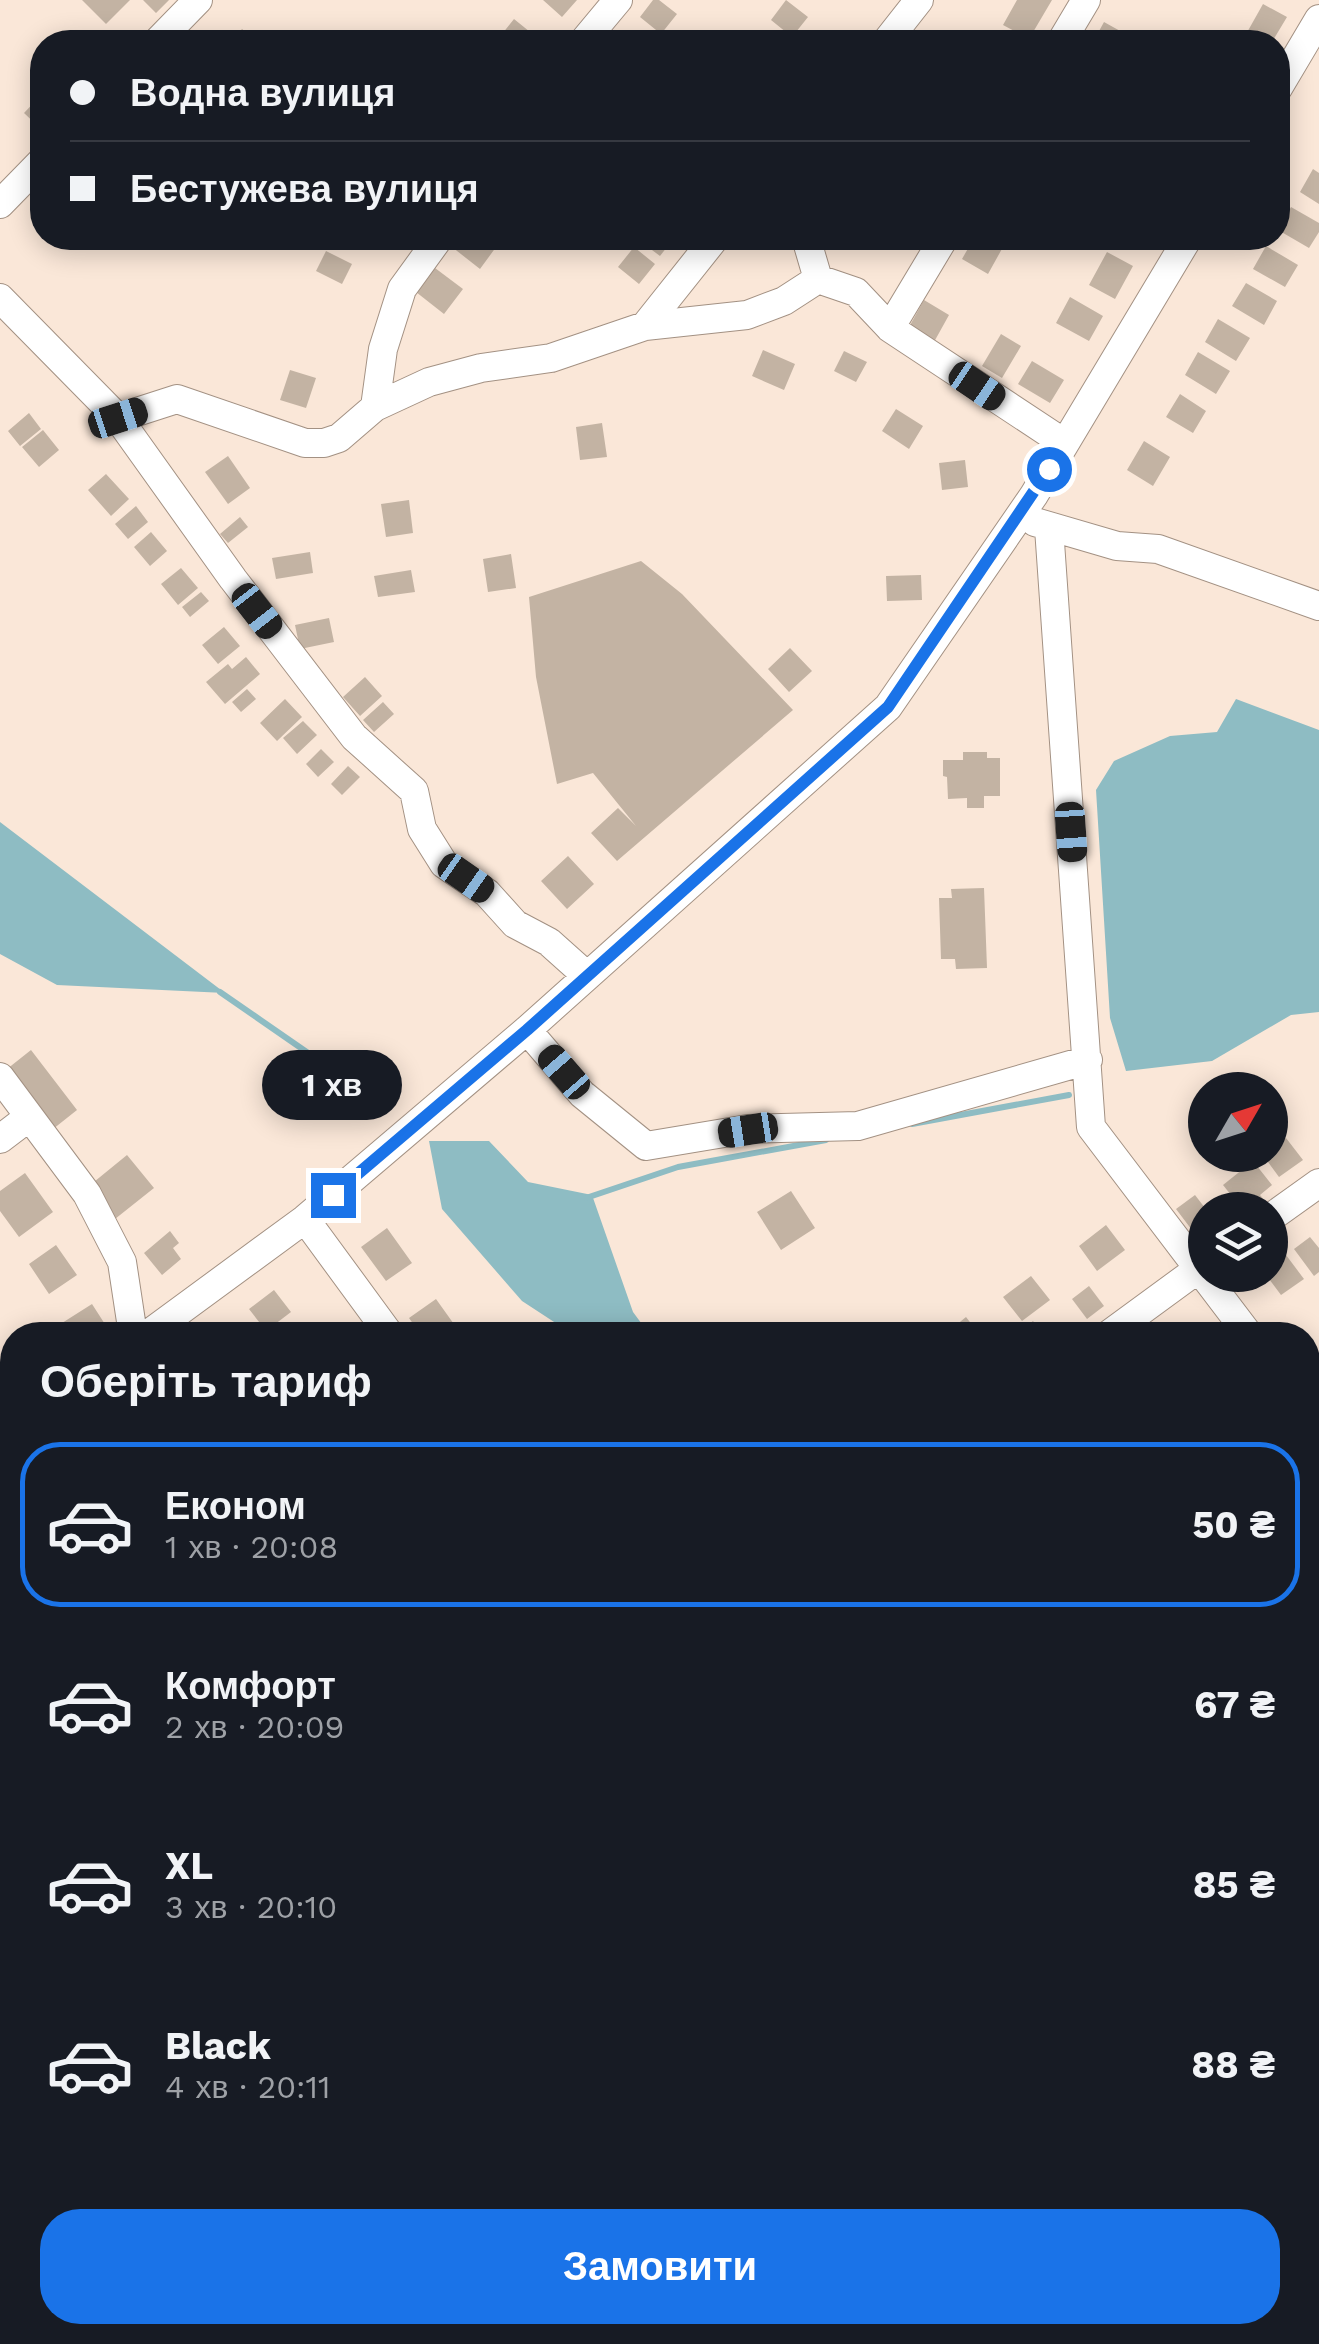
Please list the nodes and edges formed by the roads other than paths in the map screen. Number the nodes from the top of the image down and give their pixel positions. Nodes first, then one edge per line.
1 (198, 0) edge
2 (618, 0) edge
3 (920, 0) edge
4 (1086, 0) edge
5 (1319, 19) edge
6 (169, 30) edge
7 (594, 30) edge
8 (896, 30) edge
9 (1068, 30) edge
10 (1290, 68) edge
11 (30, 173) edge
12 (0, 204) edge
13 (430, 250) edge
14 (705, 250) edge
15 (810, 250) edge
16 (937, 250) edge
17 (1181, 250) edge
18 (818, 279) junction
19 (0, 298) edge
20 (645, 326) junction
21 (890, 328) junction
22 (375, 407) junction
23 (118, 418) junction
24 (1064, 443) junction
25 (1020, 515) junction
26 (1049, 528) junction
27 (1319, 606) edge
28 (587, 976) junction
29 (527, 1030) junction
30 (1088, 1060) junction
31 (0, 1076) edge
32 (30, 1116) junction
33 (0, 1139) edge
34 (1319, 1183) edge
35 (1288, 1205) edge
36 (305, 1219) junction
37 (1188, 1248) edge
38 (1188, 1276) edge
39 (1220, 1292) edge
40 (131, 1322) edge
41 (165, 1322) edge
42 (380, 1322) edge
43 (1126, 1322) edge
44 (1240, 1322) edge

1 - 6 street
2 - 7 street
3 - 8 street
4 - 9 street
5 - 10 street
11 - 12 street
13 - 22 street
14 - 20 street
15 - 18 street
16 - 21 street
17 - 24 street
18 - 20 street
18 - 21 street
19 - 23 street
20 - 22 street
21 - 24 street
22 - 23 street
23 - 28 street
24 - 25 street
25 - 26 street
25 - 28 street
26 - 27 street
26 - 30 street
28 - 29 street
29 - 30 street
29 - 36 street
30 - 37 street
31 - 32 street
32 - 33 street
32 - 40 street
34 - 35 street
36 - 41 street
36 - 42 street
38 - 43 street
39 - 44 street

